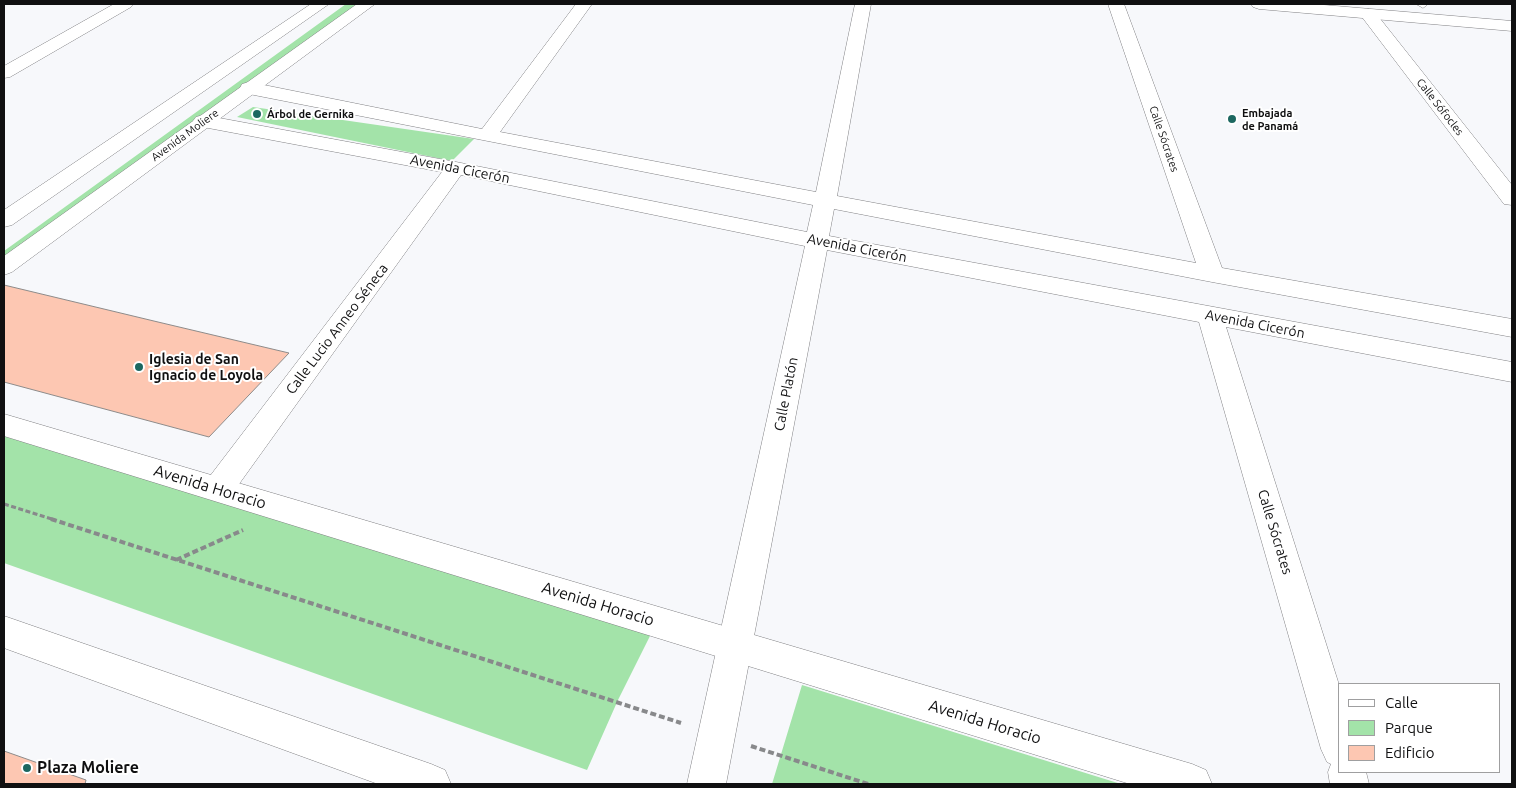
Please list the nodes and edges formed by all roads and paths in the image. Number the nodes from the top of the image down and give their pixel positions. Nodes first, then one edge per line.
1 (125, 4) edge
2 (321, 4) edge
3 (366, 4) edge
4 (584, 4) edge
5 (863, 4) edge
6 (1116, 4) edge
7 (1259, 4) edge
8 (1418, 4) edge
9 (1512, 13) edge
10 (1368, 14) junction
11 (1512, 26) edge
12 (4, 72) edge
13 (249, 88) junction
14 (203, 121) junction
15 (487, 136) junction
16 (456, 168) junction
17 (1512, 199) edge
18 (823, 200) junction
19 (4, 220) edge
20 (817, 240) junction
21 (4, 267) edge
22 (1212, 274) junction
23 (1210, 316) junction
24 (1512, 328) edge
25 (1512, 372) edge
26 (4, 425) edge
27 (218, 489) junction
28 (4, 504) edge
29 (286, 510) junction
30 (176, 560) junction
31 (4, 632) edge
32 (735, 646) junction
33 (717, 735) junction
34 (1338, 742) edge
35 (431, 784) edge
36 (707, 784) edge
37 (868, 784) edge
38 (1192, 784) edge

1 - 12 street
2 - 19 street
3 - 13 street, Avenida Moliere
4 - 15 street
5 - 18 street, Calle Platón
6 - 22 street, Calle Sócrates
7 - 10 street
8 - 9 street
10 - 11 street
10 - 17 street, Calle Sófocles
13 - 14 street, Avenida Moliere
13 - 15 street
14 - 16 street, Avenida Cicerón
14 - 21 street, Avenida Moliere
15 - 18 street
16 - 20 street, Avenida Cicerón
16 - 27 street, Calle Lucio Anneo Séneca
18 - 20 street, Calle Platón
18 - 22 street
20 - 23 street, Avenida Cicerón
20 - 32 street, Calle Platón
22 - 24 street
23 - 25 street, Avenida Cicerón
23 - 34 street, Calle Sócrates
26 - 27 street, Avenida Horacio
27 - 29 street, Avenida Horacio
28 - 30 path
29 - 30 path
29 - 32 street, Avenida Horacio
30 - 33 path
31 - 35 street
32 - 33 street, Calle Platón
32 - 38 street, Avenida Horacio
33 - 36 street, Calle Platón
33 - 37 path

